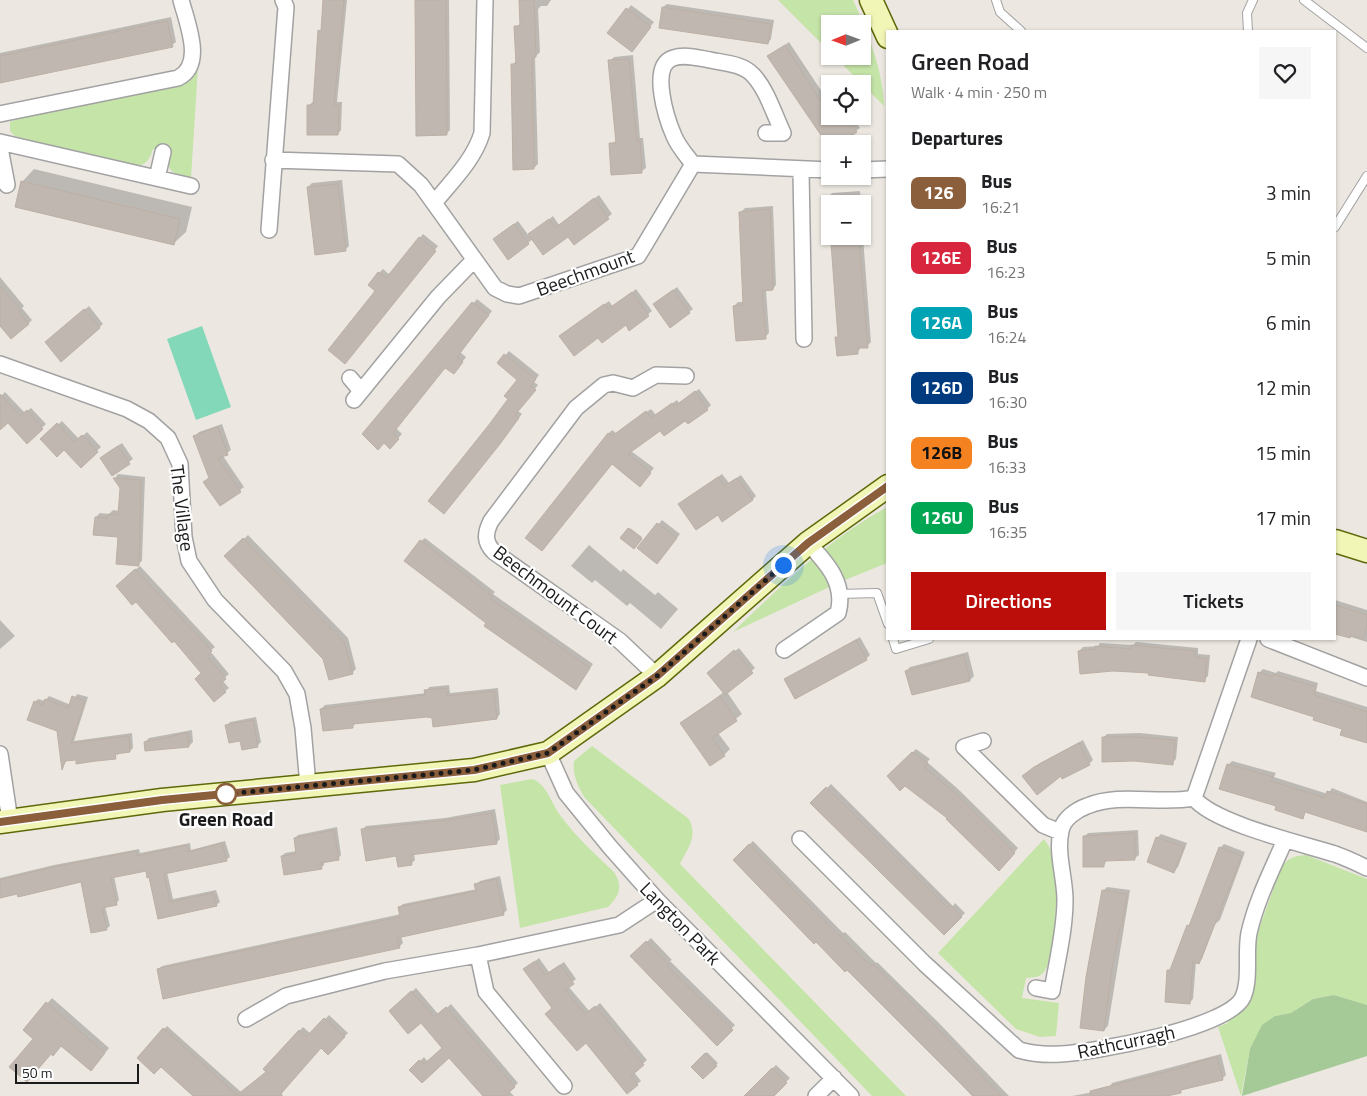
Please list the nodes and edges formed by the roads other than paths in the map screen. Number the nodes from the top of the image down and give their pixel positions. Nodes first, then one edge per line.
1 (181, 0) edge
2 (283, 0) edge
3 (484, 0) edge
4 (871, 0) edge
5 (996, 0) edge
6 (1253, 0) edge
7 (1304, 0) edge
8 (1020, 30) edge
9 (1248, 30) edge
10 (886, 33) edge
11 (1367, 48) edge
12 (0, 114) edge
13 (766, 133) dead end
14 (0, 142) edge
15 (0, 148) edge
16 (162, 152) dead end
17 (273, 160) junction
18 (692, 164) junction
19 (886, 169) edge
20 (821, 170) edge
21 (871, 170) edge
22 (801, 171) junction
23 (157, 178) junction
24 (1366, 181) edge
25 (7, 184) dead end
26 (191, 186) dead end
27 (434, 203) junction
28 (1336, 226) edge
29 (269, 230) dead end
30 (474, 260) junction
31 (804, 339) dead end
32 (0, 364) edge
33 (686, 376) dead end
34 (350, 378) dead end
35 (886, 487) edge
36 (1336, 541) edge
37 (808, 543) junction
38 (1367, 551) edge
39 (839, 594) junction
40 (886, 618) edge
41 (893, 640) edge
42 (925, 640) edge
43 (1249, 640) edge
44 (1271, 640) edge
45 (784, 650) dead end
46 (657, 676) junction
47 (1367, 678) edge
48 (983, 741) dead end
49 (548, 753) junction
50 (0, 754) edge
51 (308, 786) junction
52 (1194, 798) junction
53 (5, 821) edge
54 (1060, 832) junction
55 (800, 839) dead end
56 (1285, 840) junction
57 (1367, 868) edge
58 (657, 900) junction
59 (478, 955) junction
60 (1036, 988) dead end
61 (246, 1018) dead end
62 (834, 1078) junction
63 (564, 1086) dead end
64 (816, 1096) edge
65 (851, 1096) edge

1 - 12 street
2 - 17 street
3 - 27 street
4 - 10 street
5 - 8 lane
6 - 9 lane
7 - 11 lane
13 - 18 street
14 - 23 street
15 - 25 street
16 - 23 street
17 - 27 street, Beechmount
17 - 29 street
18 - 22 street
18 - 30 street, Beechmount
19 - 21 street
20 - 22 street
22 - 31 street
23 - 26 street
24 - 28 lane
27 - 30 street, Beechmount
30 - 34 street
32 - 51 street, The Village
33 - 46 street, Beechmount Court
35 - 37 street
36 - 38 street
37 - 39 street
37 - 46 street
39 - 40 lane
39 - 45 street
41 - 42 lane
43 - 52 street
44 - 47 street
46 - 49 street
48 - 54 street
49 - 51 street
49 - 58 street, Langton Park
50 - 53 street
51 - 53 street
52 - 54 street
52 - 56 street
54 - 60 street
55 - 56 street, Rathcurragh
56 - 57 street
58 - 59 street
58 - 62 street, Langton Park
59 - 61 street
59 - 63 street
62 - 64 street
62 - 65 street, Langton Park

